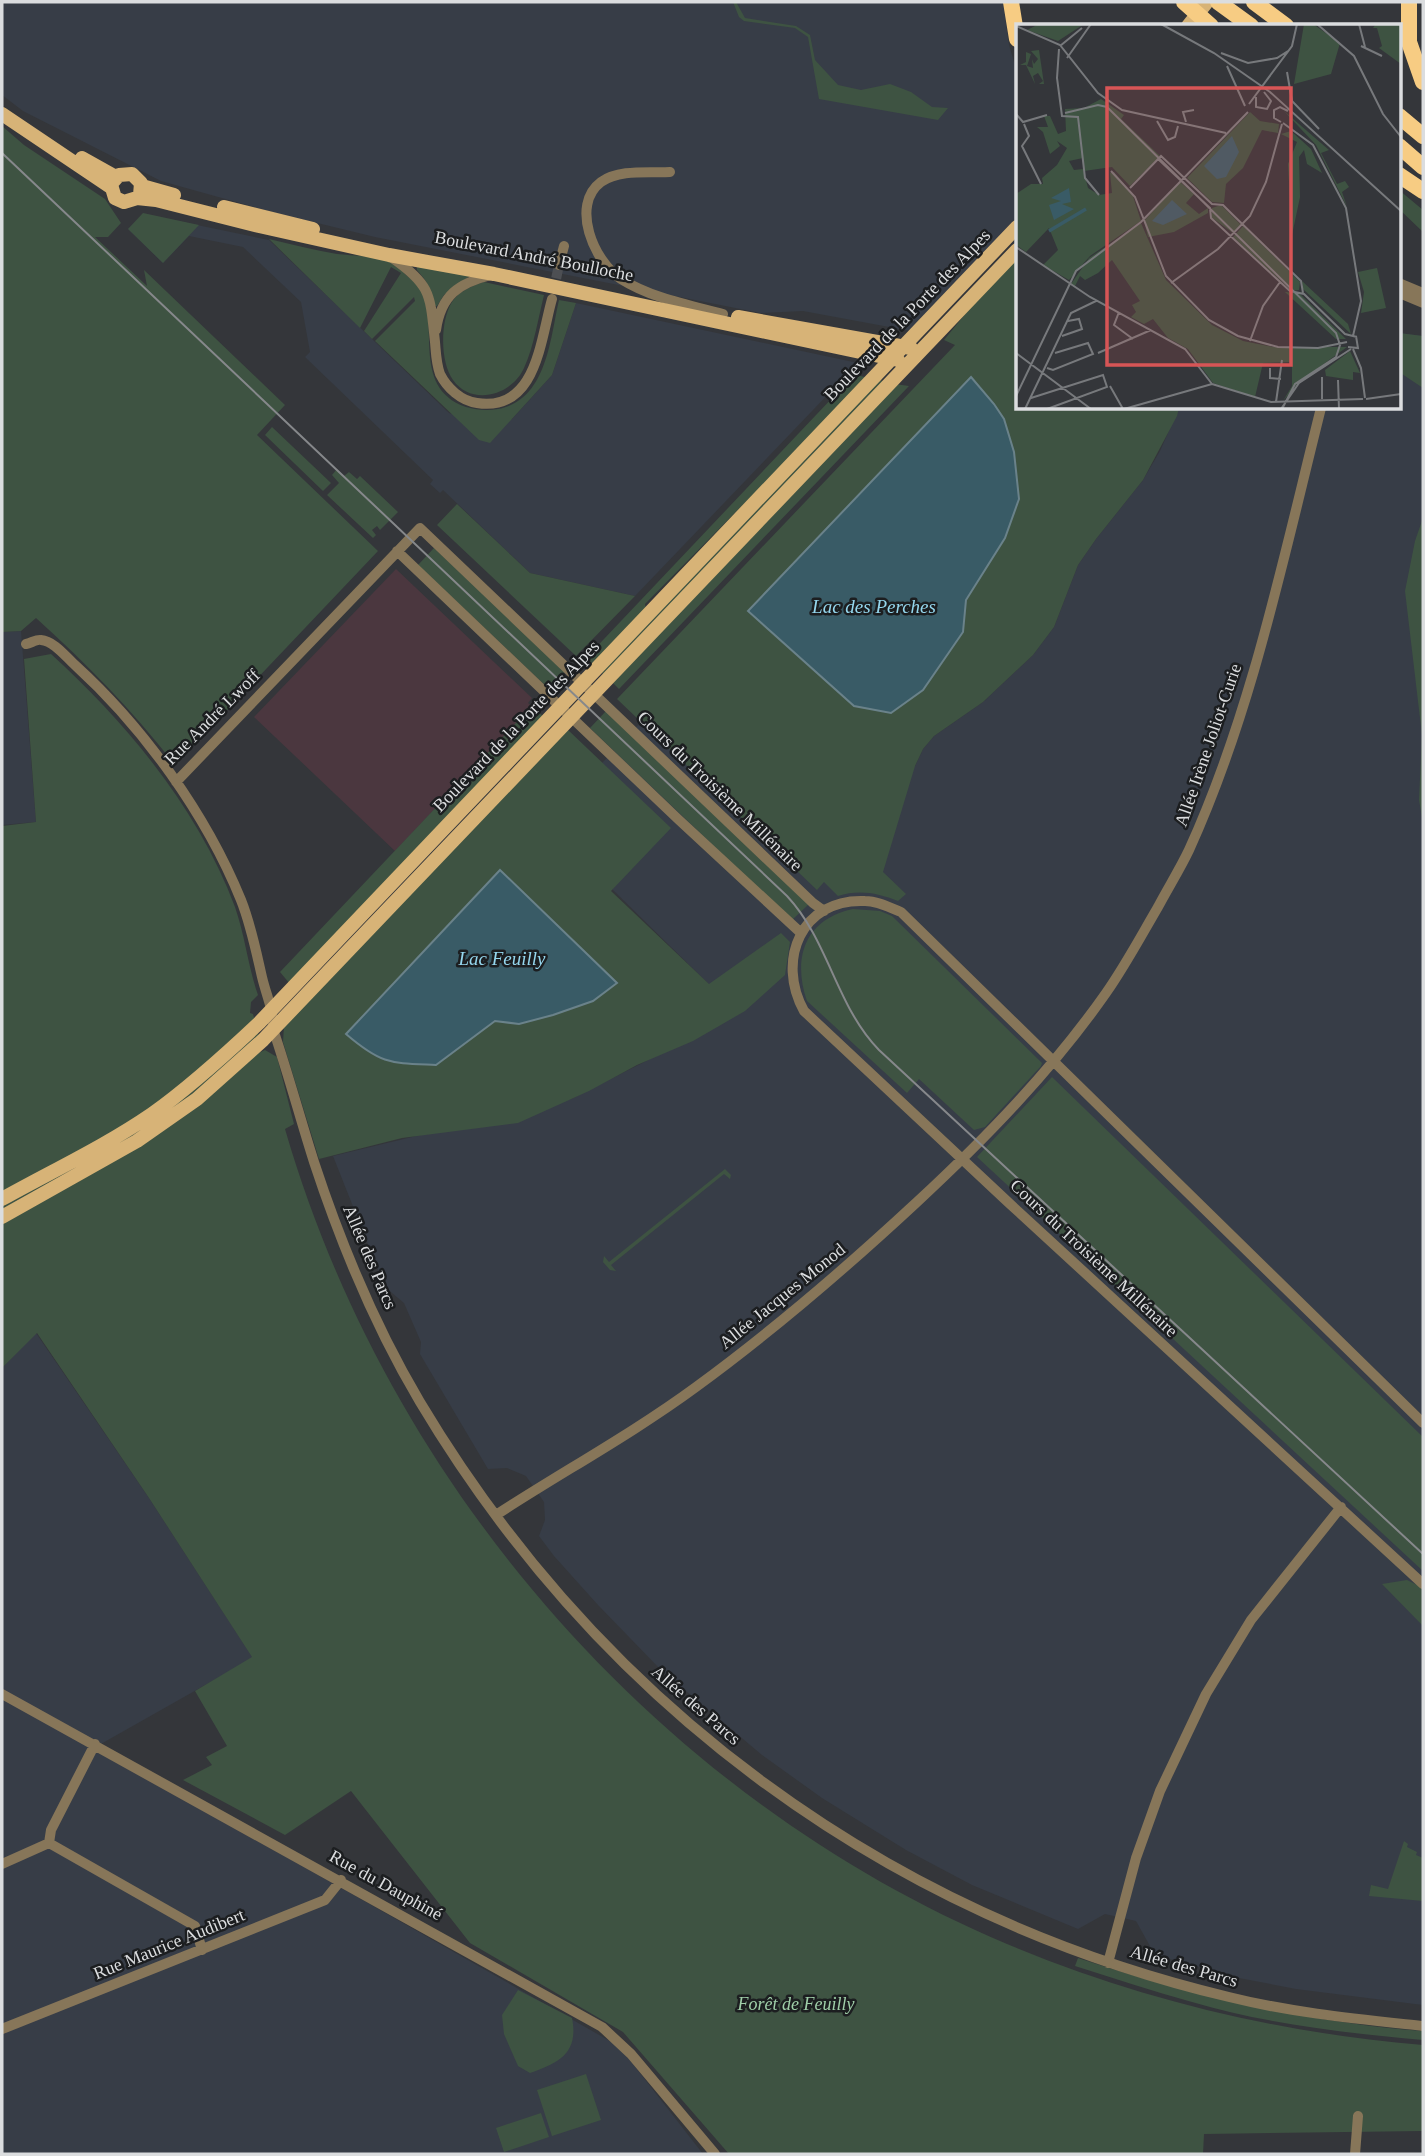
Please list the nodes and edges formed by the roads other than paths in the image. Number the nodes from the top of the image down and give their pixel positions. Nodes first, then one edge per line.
1 (1011, 2) edge
2 (1184, 2) edge
3 (1207, 2) edge
4 (1219, 2) edge
5 (1254, 2) edge
6 (1409, 2) edge
7 (1190, 24) edge
8 (1208, 24) edge
9 (1248, 24) edge
10 (1283, 24) edge
11 (1016, 35) edge
12 (1423, 82) edge
13 (2, 105) edge
14 (2, 114) edge
15 (1400, 117) edge
16 (1423, 136) edge
17 (1400, 147) edge
18 (1423, 167) edge
19 (670, 172) dead end
20 (1400, 176) edge
21 (114, 183) junction
22 (1423, 191) edge
23 (139, 192) junction
24 (1016, 229) edge
25 (564, 246) dead end
26 (1016, 251) edge
27 (389, 255) junction
28 (559, 265) tunnel mouth
29 (494, 274) junction
30 (1400, 283) edge
31 (1400, 292) edge
32 (1423, 293) edge
33 (552, 299) tunnel mouth
34 (1423, 303) edge
35 (723, 314) junction
36 (435, 344) junction
37 (904, 346) junction
38 (922, 350) junction
39 (892, 359) junction
40 (910, 363) junction
41 (1320, 410) edge
42 (420, 528) joint
43 (397, 551) junction
44 (26, 644) dead end
45 (583, 683) junction
46 (594, 694) junction
47 (561, 707) junction
48 (572, 718) junction
49 (176, 782) junction
50 (824, 911) junction
51 (801, 933) junction
52 (273, 1009) junction
53 (273, 1029) junction
54 (1054, 1061) junction
55 (962, 1159) junction
56 (2, 1199) edge
57 (2, 1217) edge
58 (1423, 1423) edge
59 (1341, 1507) junction
60 (496, 1515) junction
61 (1423, 1584) edge
62 (2, 1694) edge
63 (95, 1744) junction
64 (49, 1843) junction
65 (2, 1864) edge
66 (341, 1880) junction
67 (202, 1950) junction
68 (1108, 1963) junction
69 (1423, 2026) edge
70 (2, 2029) edge
71 (1358, 2116) dead end
72 (715, 2154) edge
73 (1355, 2154) edge

1 - 11 highway
2 - 8 highway
3 - 7 main road
4 - 9 highway
5 - 10 highway
6 - 12 highway
13 - 21 main road, Boulevard André Boulloche
14 - 21 main road, Boulevard André Boulloche
15 - 16 highway
17 - 18 highway
19 - 35 street
20 - 22 highway
21 - 23 main road, Boulevard André Boulloche
21 - 23 main road, Boulevard André Boulloche
23 - 27 main road, Boulevard André Boulloche
23 - 35 main road, Boulevard André Boulloche
24 - 37 main road, Boulevard de la Porte des Alpes
25 - 28 street
26 - 38 main road, Boulevard de la Porte des Alpes
27 - 29 main road, Boulevard André Boulloche
27 - 36 street
29 - 36 street
29 - 39 main road, Boulevard André Boulloche
30 - 32 street
31 - 34 street
33 - 36 street
35 - 37 main road, Boulevard André Boulloche
37 - 38 main road, Boulevard André Boulloche
37 - 39 main road, Boulevard de la Porte des Alpes
38 - 40 main road, Boulevard de la Porte des Alpes
39 - 40 main road, Boulevard André Boulloche
39 - 45 main road, Boulevard de la Porte des Alpes
40 - 46 main road, Boulevard de la Porte des Alpes
41 - 54 street, Allée Irène Joliot-Curie
42 - 43 street, Rue André Lwoff
42 - 45 street, Cours du Troisième Millénaire
43 - 47 street
43 - 49 street, Rue André Lwoff
44 - 49 street, Rue André Lwoff
45 - 46 street, Cours du Troisième Millénaire
45 - 47 main road, Boulevard de la Porte des Alpes
46 - 48 main road, Boulevard de la Porte des Alpes
46 - 50 street, Cours du Troisième Millénaire
47 - 48 street
47 - 52 main road, Boulevard de la Porte des Alpes
48 - 51 street
48 - 53 main road, Boulevard de la Porte des Alpes
49 - 52 street
50 - 51 street
50 - 54 street
51 - 55 street, Cours du Troisième Millénaire
52 - 53 street, Allée des Parcs
52 - 56 main road, Boulevard de la Porte des Alpes
53 - 57 main road, Boulevard de la Porte des Alpes
53 - 60 street, Allée des Parcs
54 - 55 street, Allée Jacques Monod
54 - 58 street
55 - 59 street, Cours du Troisième Millénaire
55 - 60 street, Allée Jacques Monod
59 - 61 street, Cours du Troisième Millénaire
59 - 68 street
60 - 68 street, Allée des Parcs
62 - 63 street, Rue du Dauphiné
63 - 64 street
63 - 66 street, Rue du Dauphiné
64 - 65 street
64 - 67 street
66 - 67 street, Rue Maurice Audibert
66 - 72 street, Rue du Dauphiné
67 - 70 street, Rue Maurice Audibert
68 - 69 street, Allée des Parcs
71 - 73 street

